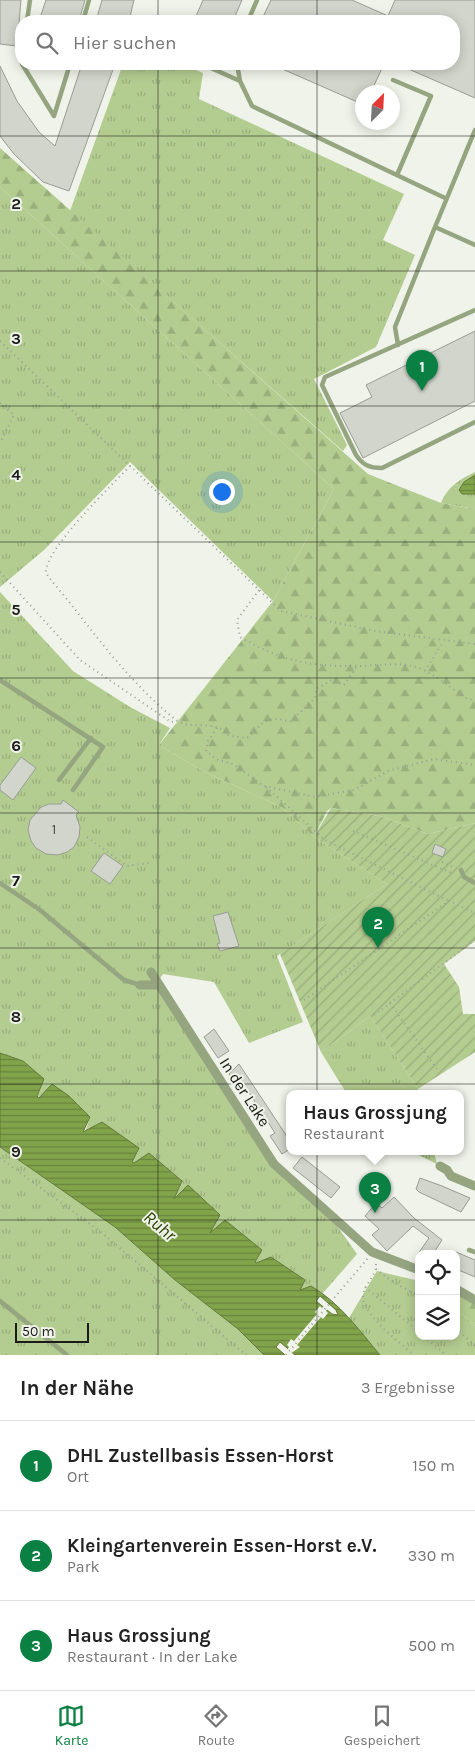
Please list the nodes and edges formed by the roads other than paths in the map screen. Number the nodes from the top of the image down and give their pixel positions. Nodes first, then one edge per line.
1 (30, 0) edge
2 (89, 0) edge
3 (257, 0) edge
4 (28, 15) edge
5 (85, 15) edge
6 (251, 15) edge
7 (26, 70) edge
8 (68, 70) edge
9 (215, 70) edge
10 (238, 70) edge
11 (393, 80) dead end
12 (240, 81) junction
13 (475, 130) edge
14 (397, 175) junction
15 (445, 198) junction
16 (435, 227) junction
17 (475, 245) edge
18 (475, 310) edge
19 (398, 345) junction
20 (475, 422) edge
21 (0, 680) edge
22 (91, 738) junction
23 (59, 780) dead end
24 (73, 790) dead end
25 (462, 873) road end
26 (0, 883) edge
27 (475, 883) edge
28 (151, 972) dead end
29 (158, 984) junction
30 (140, 985) joint
31 (440, 1166) dead end
32 (475, 1186) edge
33 (469, 1250) dead end
34 (475, 1252) edge
35 (415, 1268) edge
36 (460, 1291) edge
37 (475, 1300) edge
38 (0, 1302) edge
39 (67, 1355) edge

1 - 4 lane
2 - 5 lane
3 - 6 lane
7 - 8 lane
9 - 12 lane
10 - 12 lane
11 - 14 lane
12 - 14 lane
13 - 15 lane
14 - 15 lane
15 - 16 lane
16 - 17 lane
16 - 19 lane
18 - 19 lane
19 - 20 lane
21 - 22 lane
22 - 23 lane
22 - 24 lane
25 - 27 lane
26 - 30 lane
28 - 29 street, In der Lake
29 - 30 street
29 - 35 street, In der Lake
31 - 32 street
33 - 34 lane
36 - 37 street
38 - 39 lane

